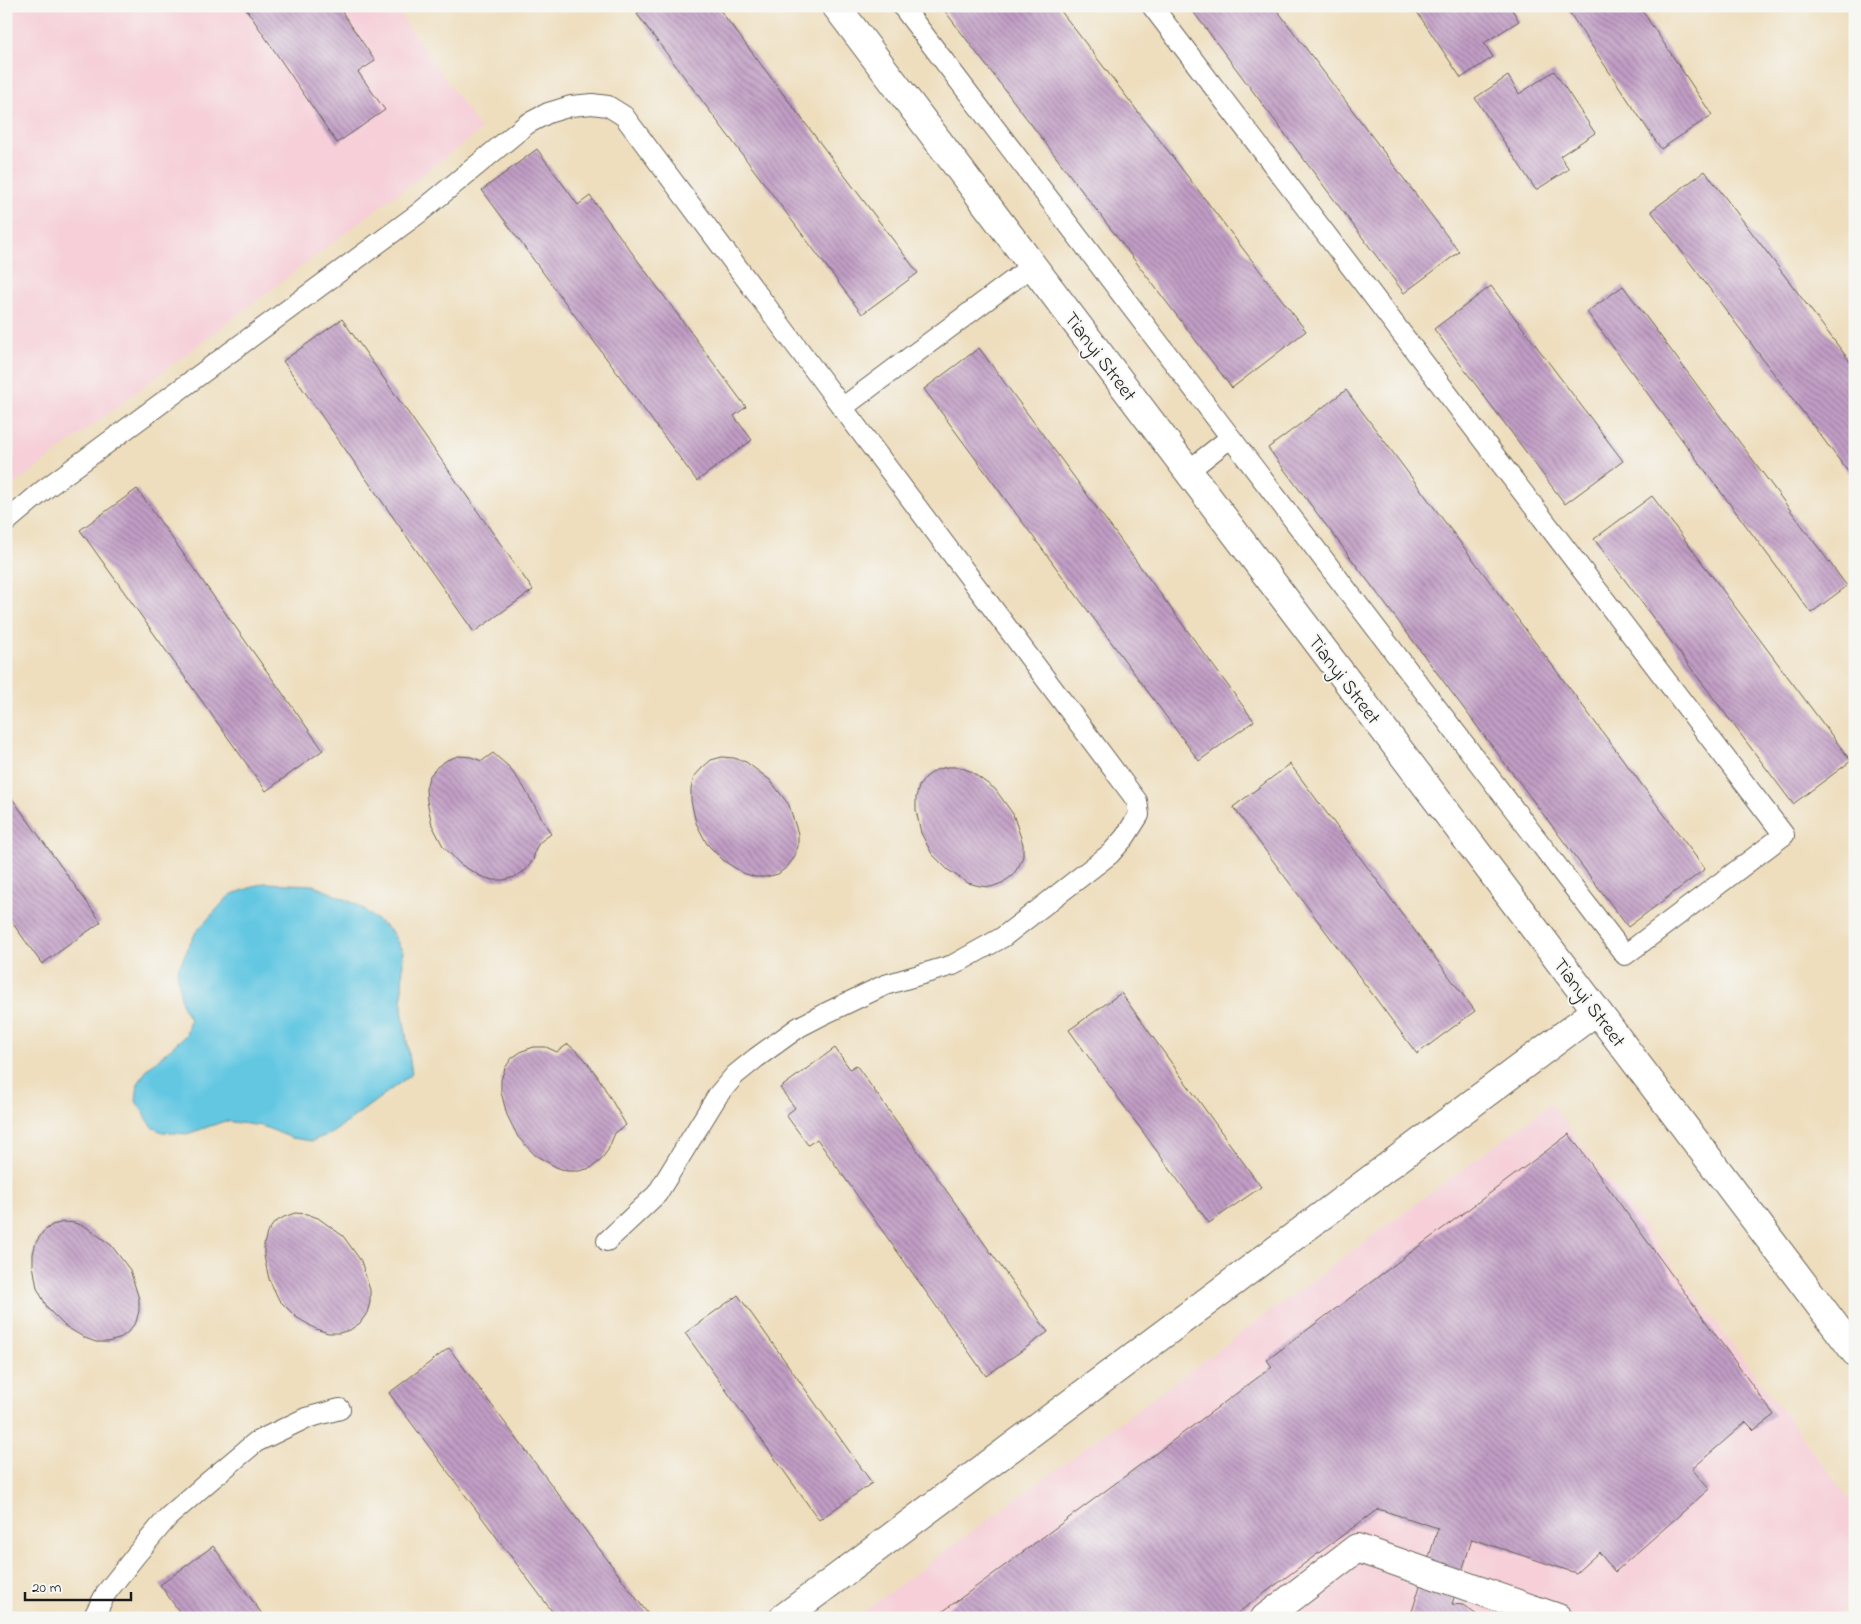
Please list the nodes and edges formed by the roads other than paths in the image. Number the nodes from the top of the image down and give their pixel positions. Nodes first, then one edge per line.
1 (836, 6) edge
2 (902, 6) edge
3 (1152, 6) edge
4 (1032, 266) junction
5 (842, 408) junction
6 (1230, 438) junction
7 (1188, 471) junction
8 (6, 522) edge
9 (1596, 1011) junction
10 (607, 1241) dead end
11 (1855, 1352) edge
12 (340, 1409) dead end
13 (93, 1618) edge
14 (783, 1618) edge
15 (1265, 1618) edge
16 (1558, 1618) edge

1 - 4 street, Tianyi Street
2 - 6 lane
3 - 6 lane
4 - 5 lane
4 - 7 street, Tianyi Street
5 - 8 lane
5 - 10 lane
6 - 7 lane
7 - 9 street, Tianyi Street
9 - 11 street, Tianyi Street
9 - 14 street
12 - 13 lane
15 - 16 street

